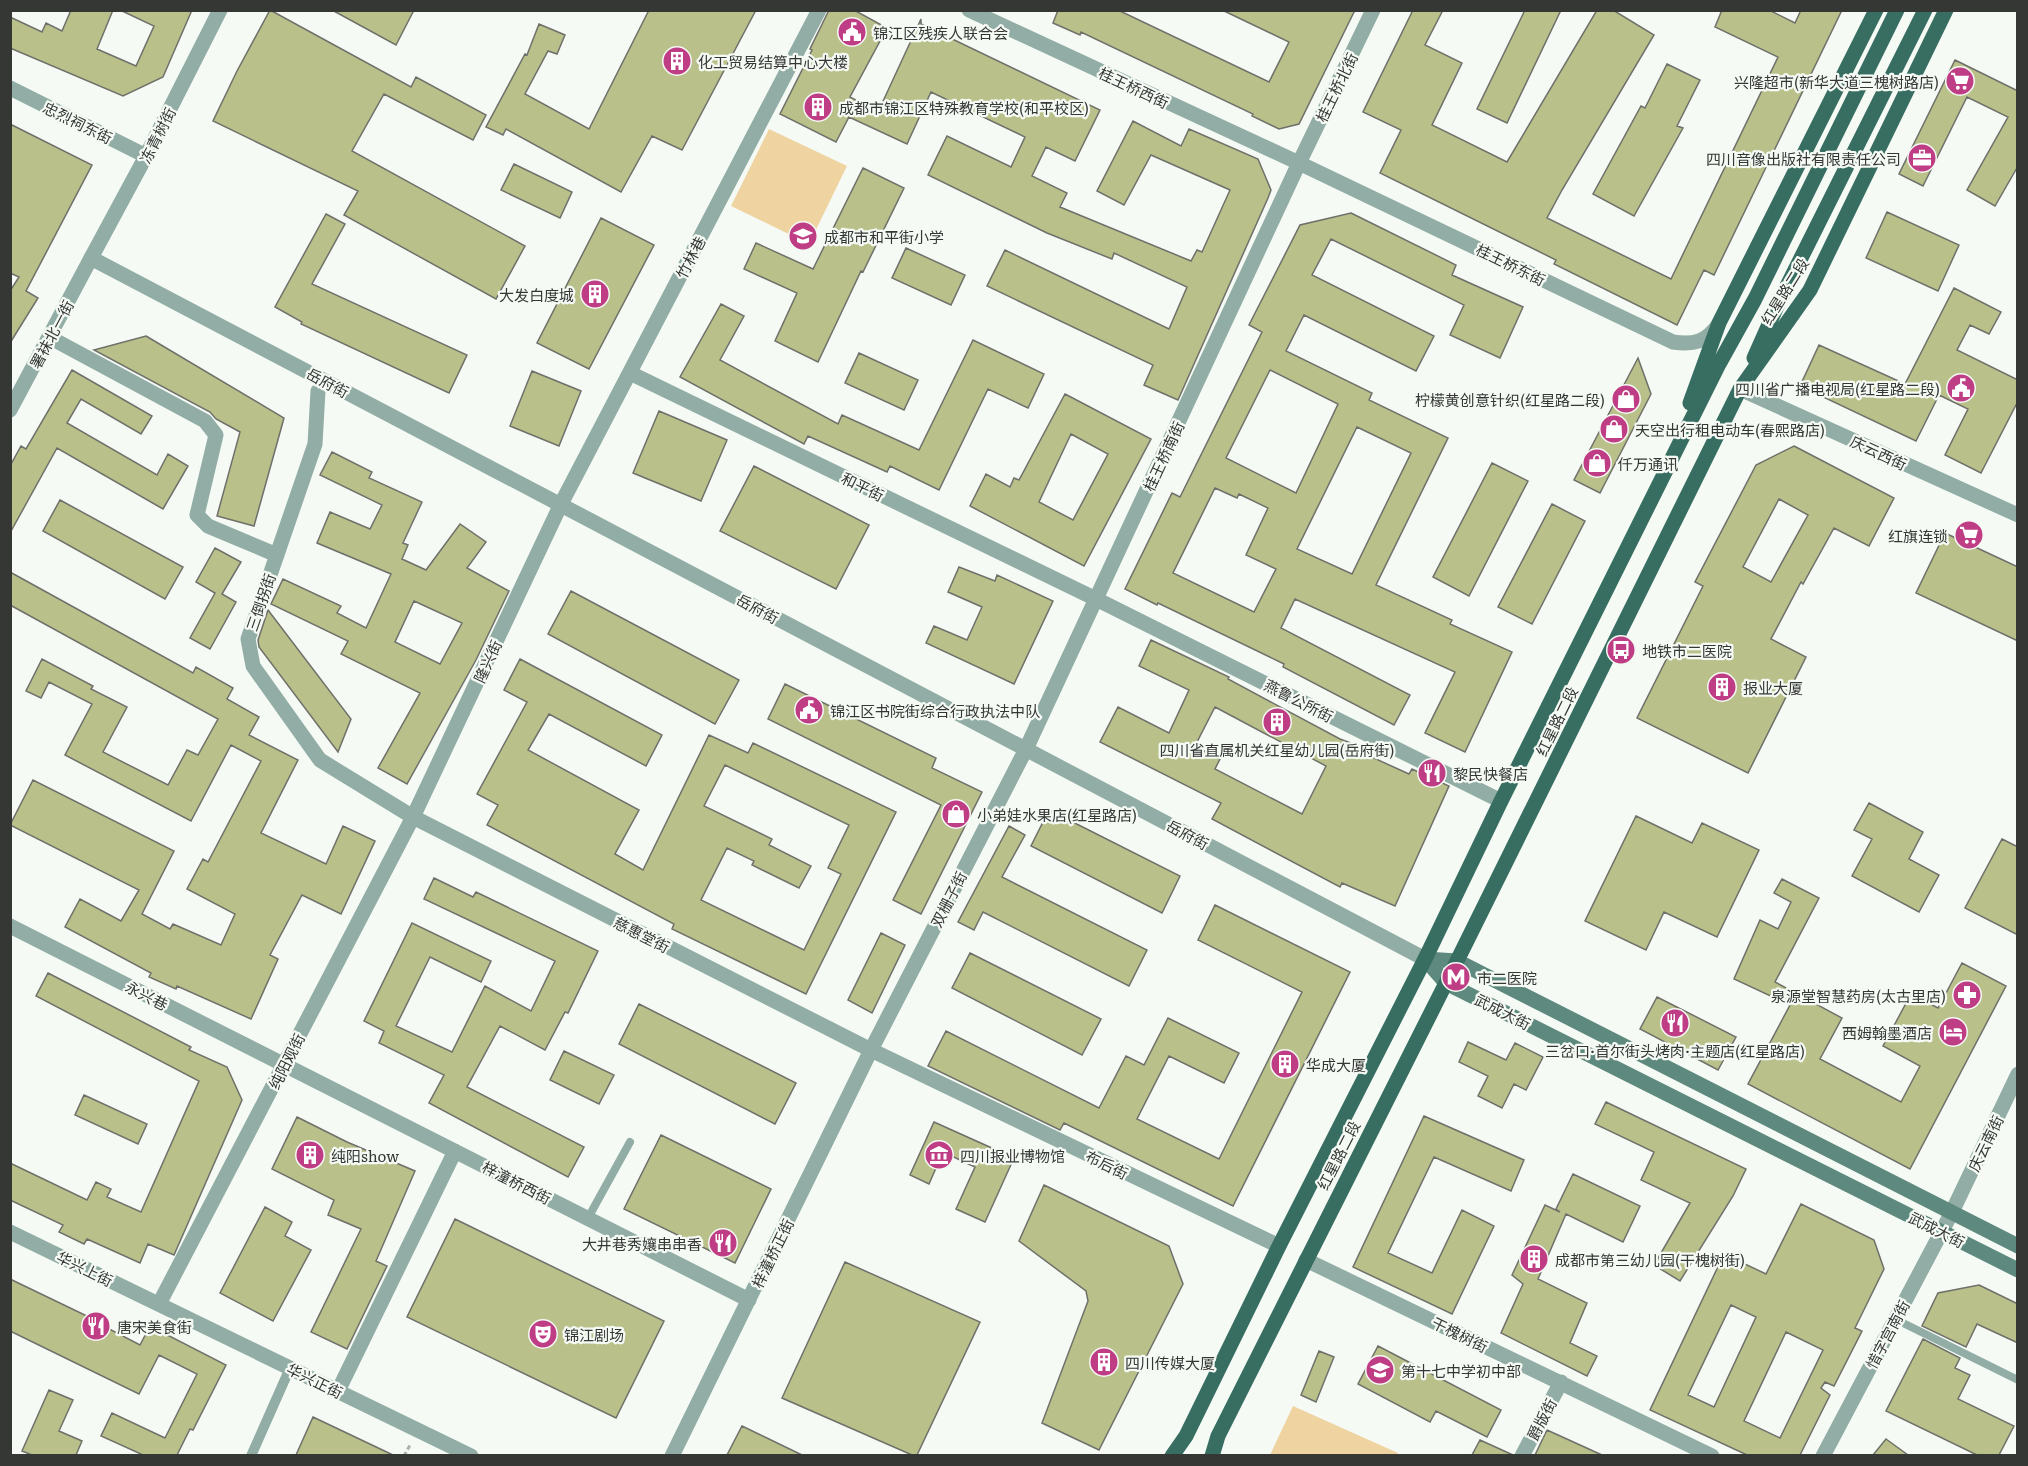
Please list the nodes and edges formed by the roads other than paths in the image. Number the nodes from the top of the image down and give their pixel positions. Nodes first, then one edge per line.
1 (220, 10) edge
2 (819, 10) edge
3 (969, 10) edge
4 (1373, 10) edge
5 (1876, 10) edge
6 (1897, 10) edge
7 (1925, 10) edge
8 (1946, 10) edge
9 (10, 88) edge
10 (146, 156) junction
11 (1299, 163) junction
12 (91, 258) junction
13 (1719, 323) junction
14 (49, 337) junction
15 (630, 373) junction
16 (1740, 389) junction
17 (318, 391) dead end
18 (10, 410) edge
19 (1668, 467) junction
20 (561, 504) junction
21 (2018, 515) edge
22 (277, 555) junction
23 (1096, 599) junction
24 (1026, 748) junction
25 (1501, 801) junction
26 (413, 817) junction
27 (10, 926) edge
28 (1425, 959) junction
29 (1456, 961) junction
30 (1446, 983) junction
31 (871, 1050) junction
32 (284, 1064) junction
33 (2018, 1074) edge
34 (630, 1142) dead end
35 (455, 1151) junction
36 (1952, 1212) junction
37 (588, 1218) junction
38 (1942, 1231) junction
39 (10, 1232) edge
40 (1279, 1246) junction
41 (2018, 1246) edge
42 (1306, 1260) junction
43 (2018, 1270) edge
44 (749, 1299) junction
45 (159, 1304) junction
46 (1895, 1319) junction
47 (290, 1368) junction
48 (2018, 1380) edge
49 (1561, 1382) junction
50 (338, 1391) junction
51 (251, 1455) edge
52 (471, 1455) edge
53 (672, 1455) edge
54 (1174, 1455) edge
55 (1210, 1455) edge
56 (1522, 1455) edge
57 (1712, 1455) edge
58 (1823, 1455) edge

1 - 10 street, 冻青树街
2 - 15 street, 竹林巷
3 - 11 street, 桂王桥西街
4 - 11 street, 桂王桥北街
5 - 13 main road, 红星路二段
6 - 19 main road, 红星路二段
7 - 16 main road
8 - 16 main road, 红星路二段
9 - 10 street, 忠烈祠东街
10 - 12 street, 冻青树街
11 - 13 street, 桂王桥东街
11 - 23 street, 桂王桥南街
12 - 14 street, 署袜北一街
12 - 20 street, 岳府街
13 - 19 main road, 红星路二段
14 - 18 street, 署袜北一街
14 - 22 street
15 - 20 street, 竹林巷
15 - 23 street, 和平街
16 - 21 street, 庆云西街
16 - 29 main road, 红星路二段
17 - 22 street, 三倒拐街
19 - 25 main road, 红星路二段
20 - 24 street, 岳府街
20 - 26 street, 隆兴街
22 - 26 street, 三倒拐街
23 - 24 street, 桂王桥南街
23 - 25 street, 燕鲁公所街
24 - 28 street, 岳府街
24 - 31 street, 双栅子街
25 - 28 main road, 红星路二段
26 - 31 street, 慈惠堂街
26 - 32 street, 纯阳观街
27 - 32 street, 永兴巷
28 - 29 main road, 武成大街
28 - 30 main road, 武成大街
28 - 40 main road, 红星路二段
29 - 30 main road, 红星路二段
29 - 36 main road, 武成大街
30 - 38 main road, 武成大街
30 - 42 main road, 红星路二段
31 - 40 street, 布后街
31 - 44 street, 梓潼桥正街
32 - 35 street, 梓潼桥西街
32 - 45 street, 纯阳观街
33 - 36 street, 庆云南街
34 - 37 lane
35 - 37 street, 梓潼桥西街
35 - 50 street
36 - 38 street, 惜字宫南街
36 - 41 main road, 武成大街
37 - 44 street, 梓潼桥西街
38 - 43 main road, 武成大街
38 - 46 street, 惜字宫南街
39 - 45 street, 华兴上街
40 - 54 main road, 红星路二段
42 - 49 street, 干槐树街
42 - 55 main road, 红星路二段
44 - 53 street, 梓潼桥正街
45 - 47 street, 华兴正街
46 - 48 lane
46 - 58 street, 惜字宫南街
47 - 50 street, 华兴正街
47 - 51 street
49 - 56 street, 爵版街
49 - 57 street, 干槐树街
50 - 52 street, 华兴正街

